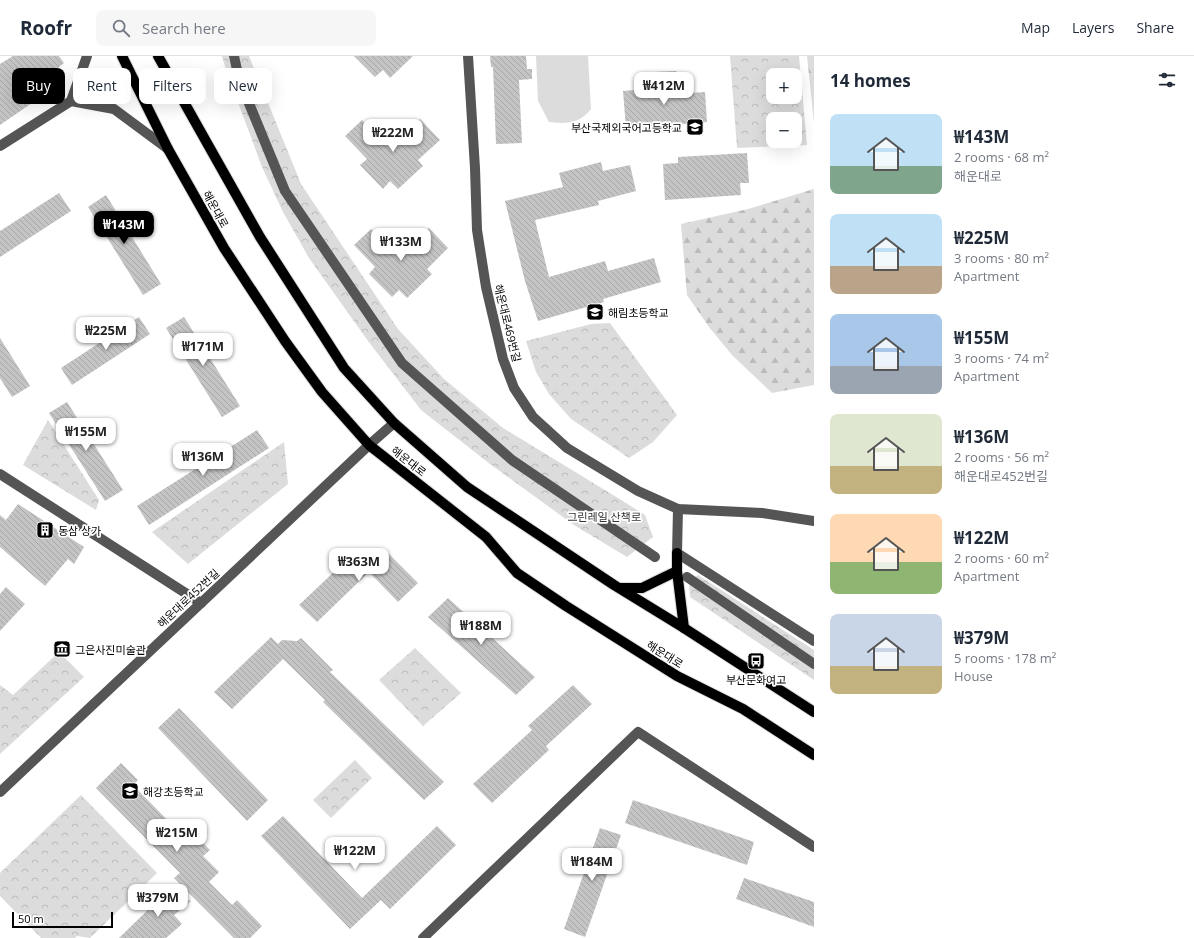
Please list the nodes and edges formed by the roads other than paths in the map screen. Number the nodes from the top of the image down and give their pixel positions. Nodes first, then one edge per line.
1 (87, 56) edge
2 (122, 56) edge
3 (158, 56) edge
4 (234, 56) edge
5 (468, 56) edge
6 (71, 101) junction
7 (0, 146) edge
8 (168, 149) junction
9 (394, 423) junction
10 (369, 445) junction
11 (0, 474) edge
12 (678, 509) junction
13 (813, 520) edge
14 (677, 553) junction
15 (655, 557) dead end
16 (677, 571) junction
17 (687, 577) dead end
18 (620, 588) junction
19 (201, 603) junction
20 (684, 628) junction
21 (814, 641) edge
22 (814, 664) edge
23 (814, 712) edge
24 (814, 755) edge
25 (0, 792) edge
26 (814, 847) edge
27 (423, 938) edge

1 - 6 street
2 - 8 main road, 해운대로
3 - 9 main road, 해운대로
4 - 15 street
5 - 12 street, 해운대로469번길
6 - 7 street
6 - 8 street
8 - 10 main road, 해운대로
9 - 10 street, 해운대로452번길
9 - 18 main road, 해운대로
10 - 19 street, 해운대로452번길
10 - 24 main road, 해운대로
11 - 19 street
12 - 13 street
12 - 14 street
14 - 16 main road
14 - 21 street
16 - 18 main road
16 - 20 main road
17 - 22 street
18 - 20 main road, 해운대로
19 - 25 street, 해운대로452번길
20 - 23 main road, 해운대로
26 - 27 street

